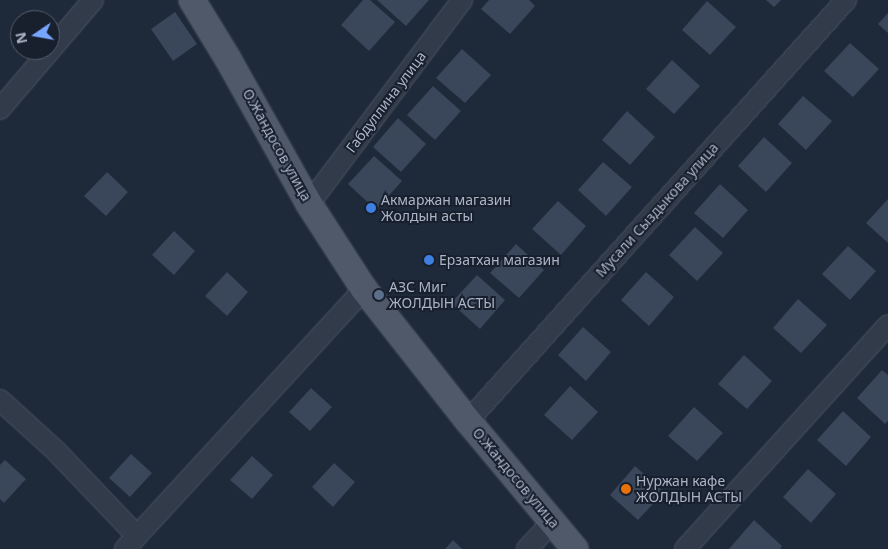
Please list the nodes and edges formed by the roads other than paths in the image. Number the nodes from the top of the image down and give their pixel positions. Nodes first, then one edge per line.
1 (93, 0) edge
2 (192, 0) edge
3 (462, 0) edge
4 (846, 0) edge
5 (0, 109) edge
6 (309, 204) junction
7 (364, 289) junction
8 (888, 325) edge
9 (0, 400) edge
10 (468, 421) junction
11 (552, 521) junction
12 (131, 542) edge
13 (527, 549) edge
14 (574, 549) edge
15 (685, 549) edge

1 - 5 street
2 - 6 main road, О.Жандосов улица
3 - 6 street, Габдуллина улица
4 - 10 street, Мусали Сыздыкова улица
6 - 7 main road, О.Жандосов улица
7 - 10 main road, О.Жандосов улица
7 - 12 street
8 - 15 street
9 - 12 street
10 - 11 main road, О.Жандосов улица
11 - 13 street
11 - 14 main road, О.Жандосов улица

